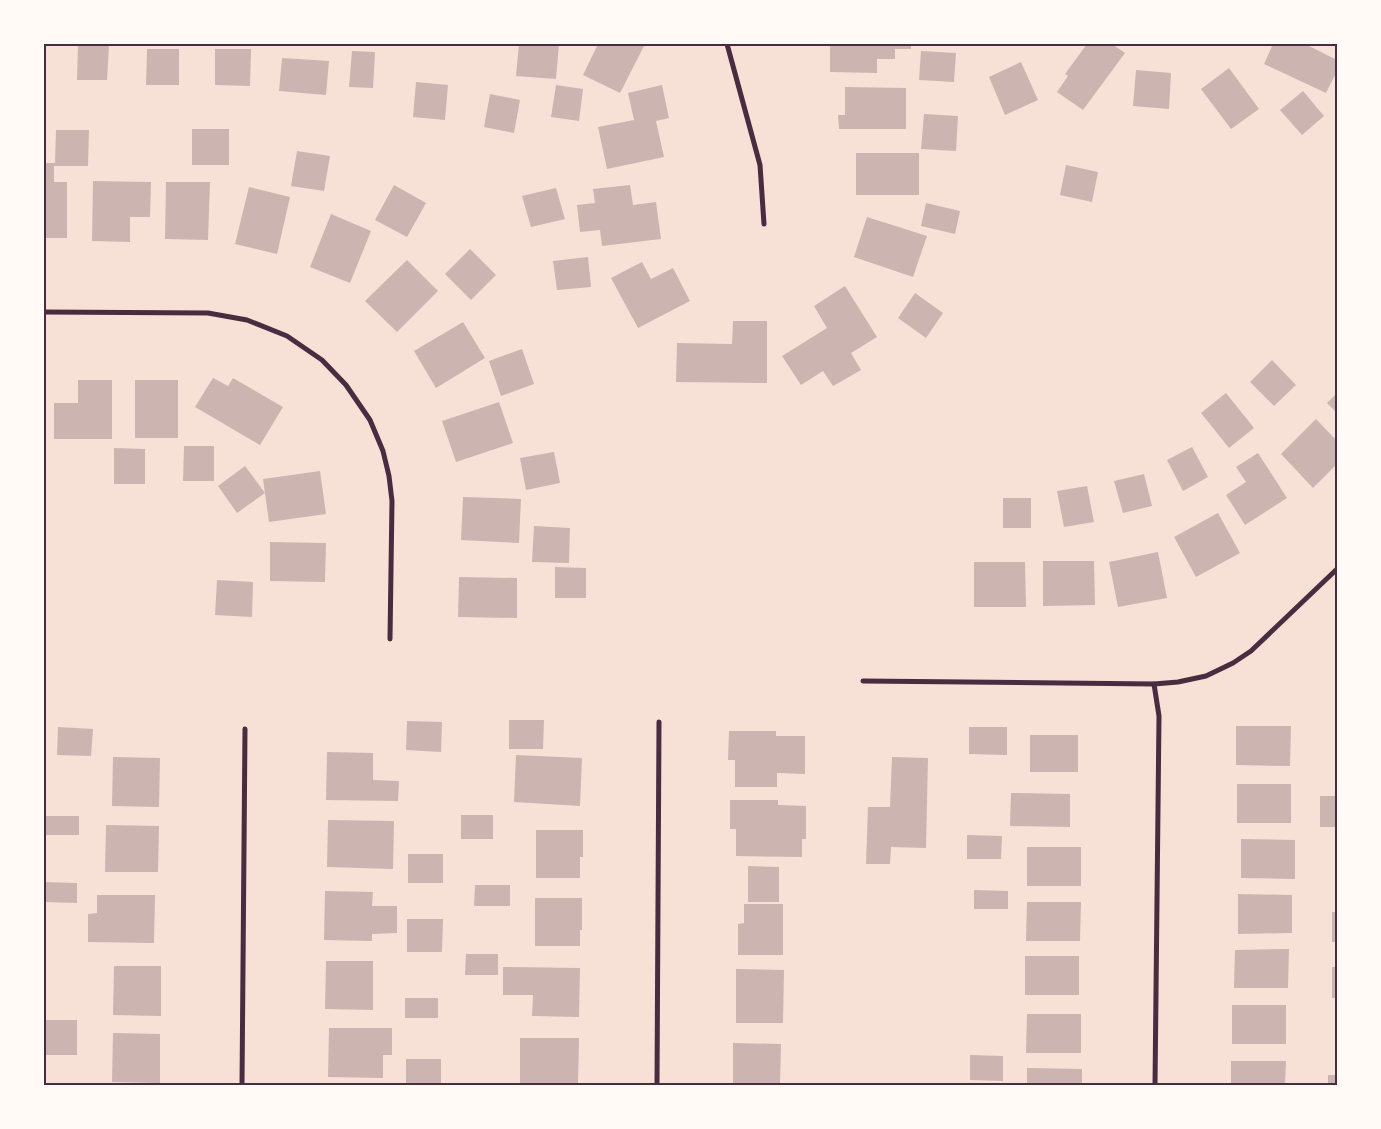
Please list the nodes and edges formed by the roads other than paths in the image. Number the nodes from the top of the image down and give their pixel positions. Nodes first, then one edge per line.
1 (727, 44) edge
2 (764, 224) dead end
3 (44, 312) edge
4 (1337, 569) edge
5 (390, 639) dead end
6 (863, 680) dead end
7 (1154, 684) junction
8 (659, 722) dead end
9 (245, 728) dead end
10 (242, 1085) edge
11 (656, 1085) edge
12 (1155, 1085) edge

1 - 2 street
3 - 5 street
4 - 7 street
6 - 7 street
7 - 12 street
8 - 11 street
9 - 10 street

